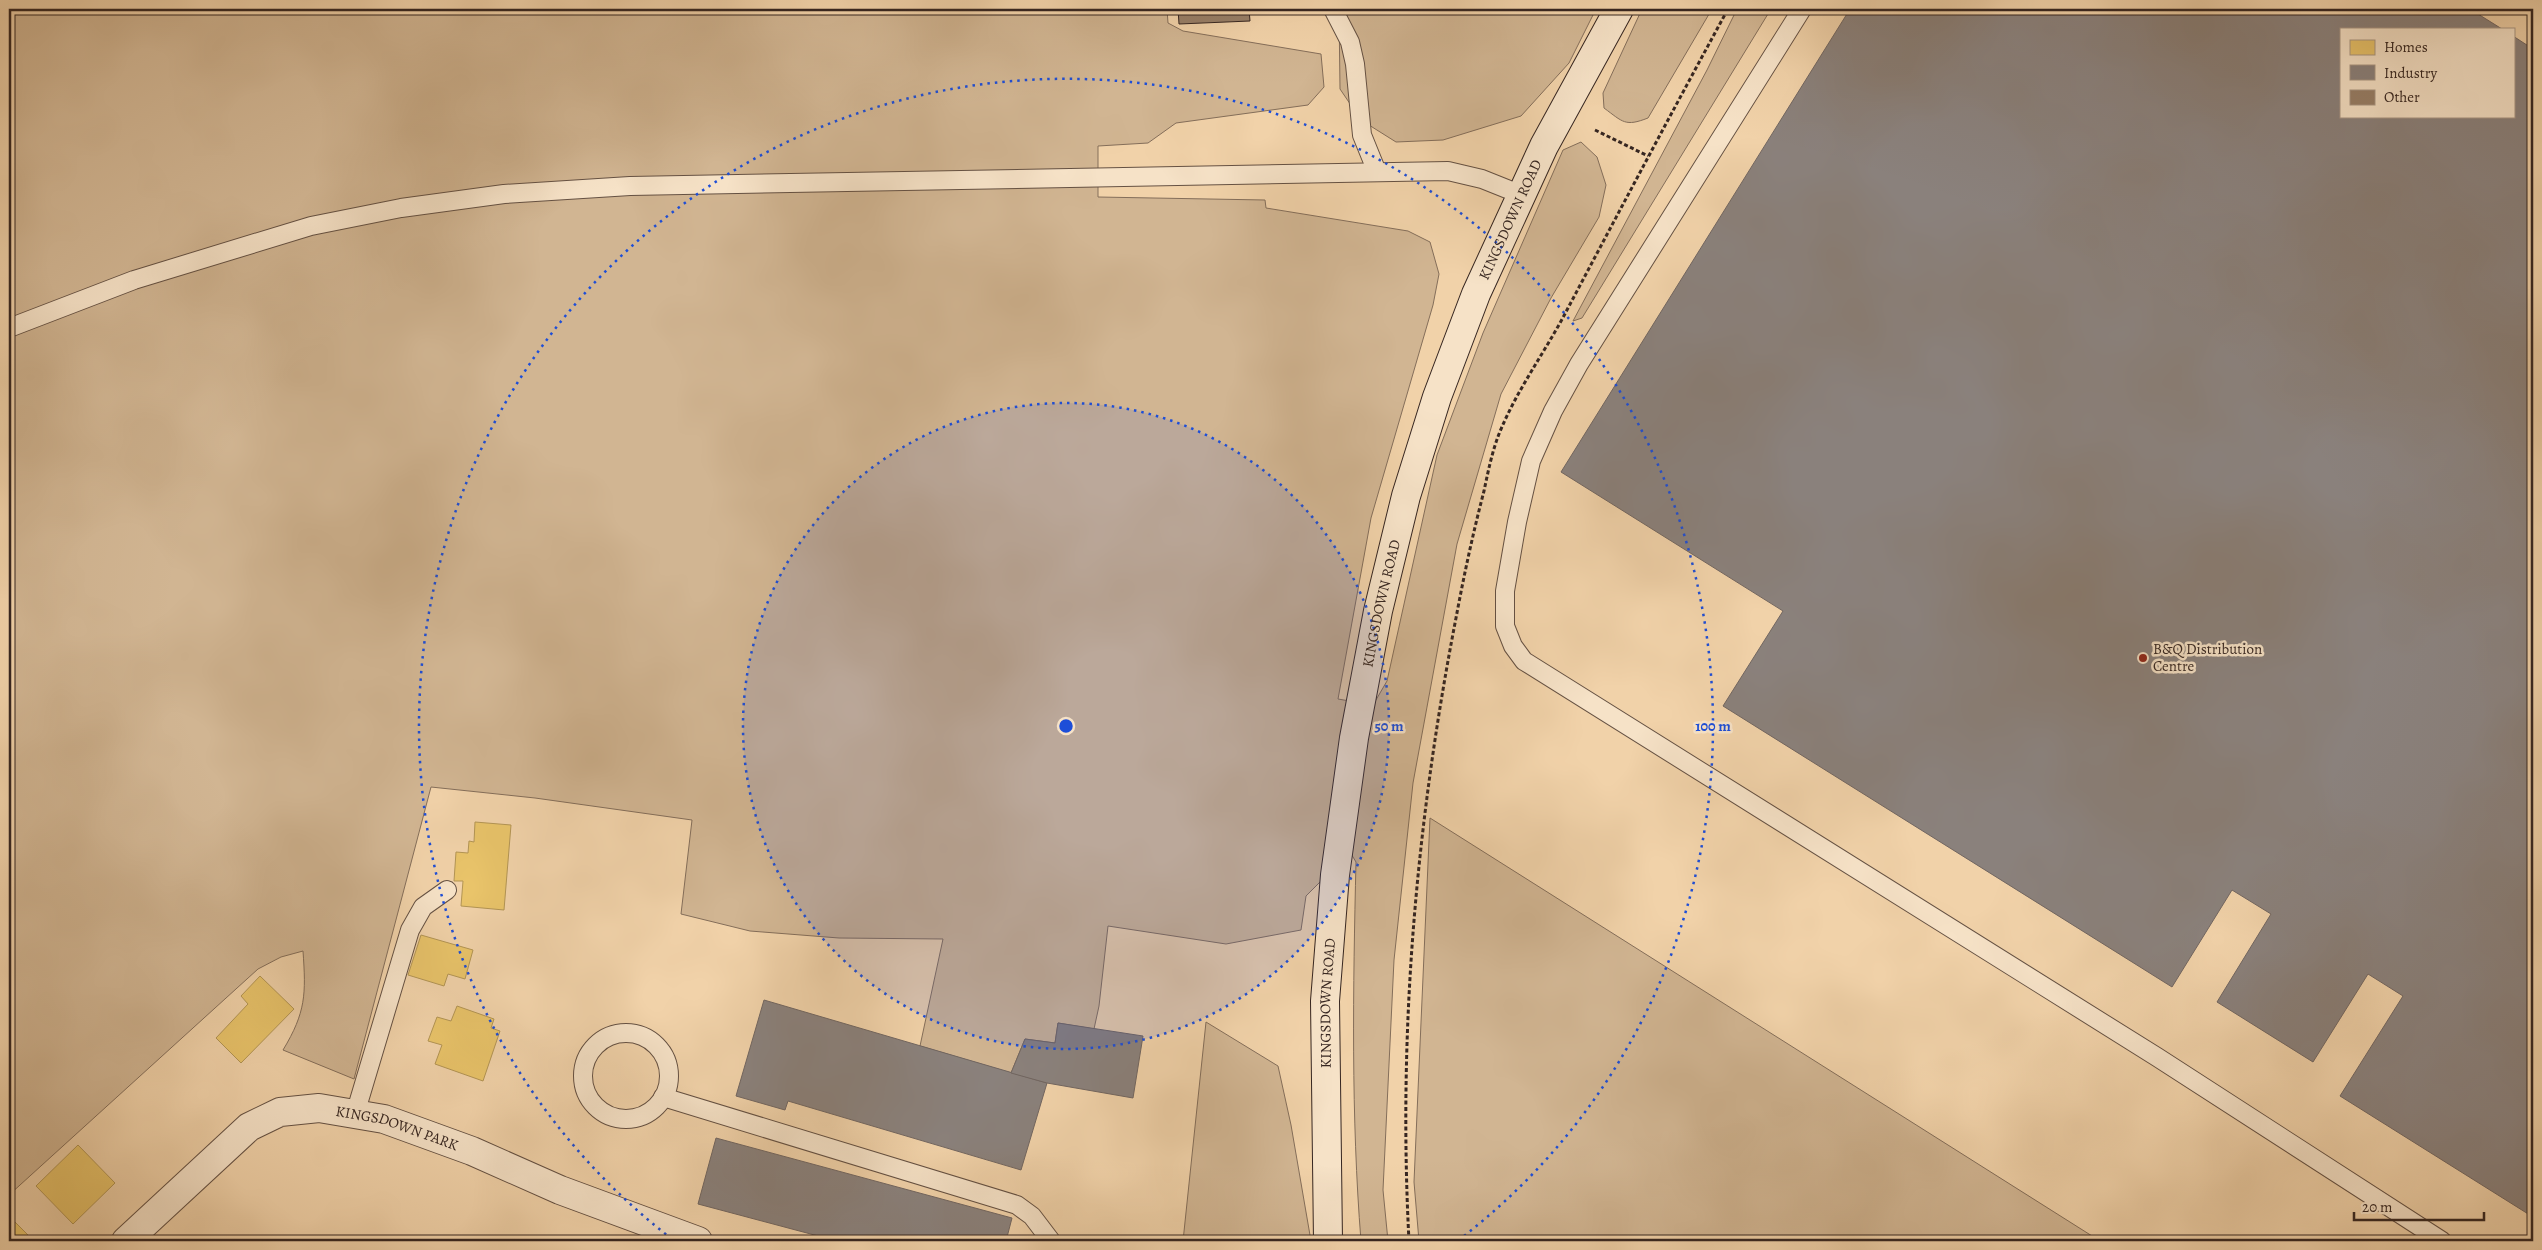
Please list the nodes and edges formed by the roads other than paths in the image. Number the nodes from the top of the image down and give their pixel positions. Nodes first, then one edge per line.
1 (1333, 9) edge
2 (1620, 9) edge
3 (1802, 9) edge
4 (1377, 172) junction
5 (1522, 195) junction
6 (9, 328) edge
7 (447, 890) dead end
8 (663, 1097) junction
9 (355, 1114) junction
10 (126, 1241) edge
11 (698, 1241) edge
12 (1051, 1241) edge
13 (1328, 1241) edge
14 (2442, 1241) edge

1 - 4 lane
2 - 5 main road, KINGSDOWN ROAD
3 - 14 lane
4 - 5 lane
4 - 6 lane
5 - 13 main road, KINGSDOWN ROAD
7 - 9 lane
8 - 8 lane
8 - 12 lane
9 - 10 main road, KINGSDOWN PARK
9 - 11 main road, KINGSDOWN PARK

